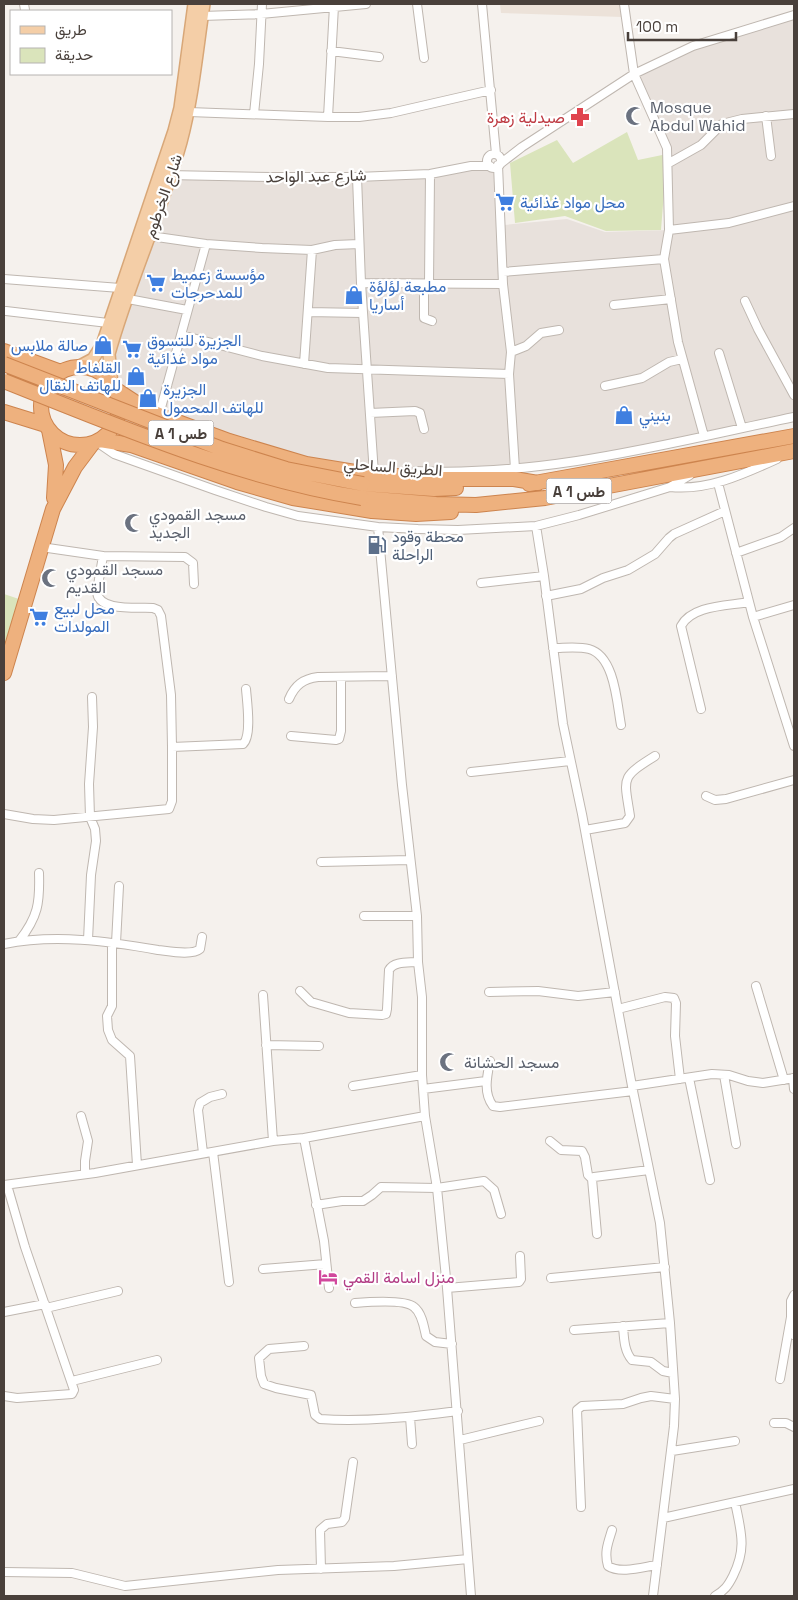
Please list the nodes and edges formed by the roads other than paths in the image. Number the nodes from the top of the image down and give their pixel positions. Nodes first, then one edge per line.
1 (194, 4) edge
2 (204, 4) edge
3 (262, 4) edge
4 (366, 4) edge
5 (417, 4) edge
6 (482, 4) edge
7 (624, 4) edge
8 (334, 6) junction
9 (261, 14) junction
10 (794, 15) edge
11 (202, 16) junction
12 (331, 51) junction
13 (379, 57) dead end
14 (424, 58) dead end
15 (634, 74) junction
16 (491, 90) junction
17 (189, 112) junction
18 (254, 114) junction
19 (794, 114) edge
20 (766, 116) junction
21 (328, 117) junction
22 (771, 156) dead end
23 (494, 160) junction
24 (669, 163) junction
25 (430, 174) junction
26 (166, 175) junction
27 (357, 177) junction
28 (794, 206) edge
29 (669, 230) junction
30 (150, 236) junction
31 (206, 244) junction
32 (359, 244) junction
33 (312, 250) junction
34 (664, 259) junction
35 (503, 272) junction
36 (4, 279) edge
37 (361, 283) junction
38 (426, 284) junction
39 (503, 284) junction
40 (120, 288) junction
41 (128, 299) junction
42 (671, 300) junction
43 (745, 301) dead end
44 (614, 305) dead end
45 (188, 310) junction
46 (6, 311) dead end
47 (308, 312) junction
48 (363, 313) junction
49 (432, 321) dead end
50 (108, 322) junction
51 (559, 330) dead end
52 (181, 335) junction
53 (4, 351) edge
54 (511, 352) junction
55 (719, 353) dead end
56 (682, 359) junction
57 (4, 364) edge
58 (304, 364) junction
59 (76, 368) junction
60 (366, 370) junction
61 (61, 372) junction
62 (509, 374) junction
63 (4, 380) edge
64 (605, 386) dead end
65 (114, 387) junction
66 (794, 395) edge
67 (4, 412) edge
68 (370, 413) junction
69 (159, 415) junction
70 (794, 418) edge
71 (48, 427) junction
72 (742, 428) junction
73 (424, 429) dead end
74 (704, 436) junction
75 (794, 436) edge
76 (96, 441) junction
77 (791, 452) edge
78 (709, 466) junction
79 (515, 469) junction
80 (374, 471) junction
81 (538, 483) junction
82 (718, 483) junction
83 (670, 486) junction
84 (363, 491) junction
85 (476, 505) junction
86 (53, 509) junction
87 (725, 511) junction
88 (536, 526) junction
89 (378, 527) junction
90 (794, 528) edge
91 (41, 547) junction
92 (736, 553) junction
93 (103, 556) junction
94 (544, 576) junction
95 (481, 583) dead end
96 (194, 584) dead end
97 (546, 596) junction
98 (749, 602) junction
99 (794, 605) edge
100 (753, 617) junction
101 (553, 648) junction
102 (4, 674) edge
103 (392, 676) junction
104 (341, 677) junction
105 (246, 690) dead end
106 (92, 697) dead end
107 (289, 699) dead end
108 (701, 709) dead end
109 (621, 725) dead end
110 (291, 736) dead end
111 (794, 746) edge
112 (172, 747) junction
113 (655, 756) dead end
114 (570, 761) junction
115 (471, 772) dead end
116 (794, 780) edge
117 (706, 796) dead end
118 (4, 814) edge
119 (90, 817) junction
120 (585, 830) junction
121 (410, 860) junction
122 (321, 862) dead end
123 (39, 874) dead end
124 (119, 886) dead end
125 (364, 916) dead end
126 (417, 916) junction
127 (202, 937) dead end
128 (88, 940) junction
129 (19, 941) junction
130 (114, 943) junction
131 (4, 944) edge
132 (418, 962) junction
133 (756, 986) dead end
134 (300, 991) dead end
135 (489, 992) dead end
136 (615, 992) junction
137 (263, 995) dead end
138 (618, 1009) junction
139 (266, 1045) junction
140 (319, 1046) dead end
141 (490, 1061) dead end
142 (724, 1075) junction
143 (422, 1076) junction
144 (684, 1078) junction
145 (790, 1079) edge
146 (486, 1081) junction
147 (353, 1086) dead end
148 (423, 1089) junction
149 (632, 1089) junction
150 (794, 1089) edge
151 (222, 1094) dead end
152 (81, 1116) dead end
153 (425, 1116) junction
154 (304, 1138) junction
155 (550, 1140) dead end
156 (273, 1141) junction
157 (736, 1144) dead end
158 (213, 1152) junction
159 (203, 1153) junction
160 (137, 1165) junction
161 (649, 1170) junction
162 (85, 1174) junction
163 (592, 1179) junction
164 (710, 1180) dead end
165 (5, 1185) edge
166 (437, 1188) junction
167 (316, 1205) junction
168 (501, 1214) dead end
169 (597, 1234) dead end
170 (520, 1256) dead end
171 (326, 1264) junction
172 (665, 1268) junction
173 (264, 1269) dead end
174 (551, 1278) dead end
175 (229, 1282) dead end
176 (329, 1288) dead end
177 (447, 1288) junction
178 (118, 1291) dead end
179 (794, 1295) edge
180 (355, 1303) dead end
181 (46, 1306) junction
182 (4, 1312) edge
183 (790, 1318) junction
184 (670, 1323) junction
185 (623, 1326) junction
186 (574, 1330) dead end
187 (794, 1335) edge
188 (452, 1344) junction
189 (304, 1346) dead end
190 (157, 1360) dead end
191 (673, 1373) junction
192 (780, 1380) dead end
193 (72, 1381) junction
194 (4, 1396) edge
195 (675, 1399) junction
196 (458, 1412) junction
197 (410, 1417) junction
198 (539, 1421) dead end
199 (774, 1423) dead end
200 (794, 1427) edge
201 (460, 1440) junction
202 (735, 1441) dead end
203 (412, 1444) dead end
204 (672, 1451) junction
205 (353, 1462) dead end
206 (794, 1489) edge
207 (735, 1502) junction
208 (581, 1508) dead end
209 (663, 1518) junction
210 (612, 1530) dead end
211 (468, 1559) junction
212 (657, 1565) junction
213 (321, 1569) junction
214 (4, 1572) edge
215 (471, 1596) edge
216 (653, 1596) edge
217 (715, 1596) edge

1 - 26 main road, شارع الخرطوم
2 - 11 main road, شارع الخرطوم
3 - 9 street
4 - 8 street
5 - 14 street
6 - 16 street
7 - 15 street
8 - 9 street
8 - 12 street
9 - 11 street
9 - 18 street
10 - 15 street, شارع عبد الواحد
11 - 17 main road, شارع الخرطوم
12 - 13 street
12 - 21 street
15 - 23 street, شارع عبد الواحد
15 - 24 street
16 - 21 street
16 - 23 street
17 - 18 street
17 - 26 main road, شارع الخرطوم
18 - 21 street
19 - 20 street
20 - 22 street
20 - 24 street
23 - 25 street, شارع عبد الواحد
23 - 35 street
24 - 29 street
25 - 27 street, شارع عبد الواحد
25 - 38 street
26 - 27 street, شارع عبد الواحد
26 - 30 main road, شارع الخرطوم
26 - 40 main road, شارع الخرطوم
27 - 32 street
28 - 29 street
29 - 34 street
30 - 31 street
30 - 41 main road, شارع الخرطوم
31 - 33 street
31 - 45 street
32 - 33 street
32 - 37 street
33 - 47 street
34 - 35 street
34 - 42 street
35 - 39 street
36 - 40 street
37 - 38 street
37 - 48 street
38 - 39 street
38 - 49 street
39 - 54 street
40 - 50 main road, شارع الخرطوم
41 - 45 street
41 - 65 main road, شارع الخرطوم
42 - 44 street
42 - 56 street
43 - 66 street
45 - 52 street
46 - 50 street
47 - 48 street
47 - 58 street
48 - 60 street
50 - 59 main road, شارع الخرطوم
51 - 54 street
52 - 58 street
52 - 69 street
53 - 61 highway
54 - 62 street
55 - 72 street
56 - 64 street
56 - 74 street
57 - 84 highway, الطريق الساحلي / A 1 طس, bridge
58 - 60 street
59 - 61 highway
59 - 65 highway
60 - 62 street
60 - 68 street
61 - 71 highway
62 - 79 street
63 - 84 highway, الطريق الساحلي / A 1 طس, bridge
65 - 69 highway
65 - 76 highway
67 - 71 highway
68 - 73 street
68 - 80 street
69 - 80 highway
70 - 72 street
71 - 76 highway
71 - 86 highway
72 - 74 street
74 - 79 street
75 - 81 highway, الطريق الساحلي / A 1 طس
76 - 85 highway
76 - 86 highway
76 - 89 street
77 - 78 highway, الطريق الساحلي / A 1 طس
77 - 82 street
78 - 83 street
78 - 85 highway, الطريق الساحلي / A 1 طس
79 - 80 street
80 - 81 highway
81 - 84 highway, الطريق الساحلي / A 1 طس
82 - 83 street
82 - 87 street
83 - 88 street
84 - 85 highway, الطريق الساحلي / A 1 طس
86 - 91 highway
87 - 92 street
87 - 97 street
88 - 89 street
88 - 94 street
89 - 103 street
90 - 92 street
91 - 93 street
91 - 102 highway
92 - 98 street
93 - 96 street
93 - 112 street
94 - 95 street
94 - 97 street
97 - 101 street
98 - 100 street
98 - 108 street
99 - 100 street
100 - 111 street
101 - 109 street
101 - 114 street
103 - 104 street
103 - 121 street
104 - 107 street
104 - 110 street
105 - 112 street
106 - 119 street
112 - 119 street
113 - 120 street
114 - 115 street
114 - 120 street
116 - 117 street
118 - 119 street
119 - 128 street
120 - 136 street
121 - 122 street
121 - 126 street
123 - 129 street
124 - 130 street
125 - 126 street
126 - 132 street
127 - 130 street
128 - 129 street
128 - 130 street
129 - 131 street
130 - 160 street
132 - 134 street
132 - 143 street
133 - 145 street
135 - 136 street
136 - 138 street
137 - 139 street
138 - 144 street
138 - 149 street
139 - 140 street
139 - 156 street
141 - 146 street
142 - 144 street
142 - 145 street
142 - 157 street
143 - 147 street
143 - 148 street
144 - 149 street
144 - 164 street
145 - 150 street
146 - 148 street
146 - 149 street
148 - 153 street
149 - 161 street
151 - 159 street
152 - 162 street
153 - 154 street
153 - 166 street
154 - 156 street
154 - 167 street
155 - 163 street
156 - 158 street
158 - 159 street
158 - 175 street
159 - 160 street
160 - 162 street
161 - 163 street
161 - 172 street
162 - 165 street
163 - 169 street
165 - 181 street
166 - 167 street
166 - 168 street
166 - 177 street
167 - 171 street
170 - 177 street
171 - 173 street
171 - 176 street
172 - 174 street
172 - 184 street
177 - 188 street
178 - 181 street
179 - 183 street
180 - 188 street
181 - 182 street
181 - 193 street
183 - 187 street
183 - 192 street
184 - 185 street
184 - 191 street
185 - 186 street
185 - 191 street
188 - 196 street
189 - 197 street
190 - 193 street
191 - 195 street
193 - 194 street
195 - 204 street
195 - 208 street
196 - 197 street
196 - 201 street
197 - 203 street
198 - 201 street
199 - 200 street
201 - 211 street
202 - 204 street
204 - 209 street
205 - 213 street
206 - 207 street
207 - 209 street
207 - 217 street
209 - 212 street
210 - 212 street
211 - 213 street
211 - 215 street
212 - 216 street
213 - 214 street

